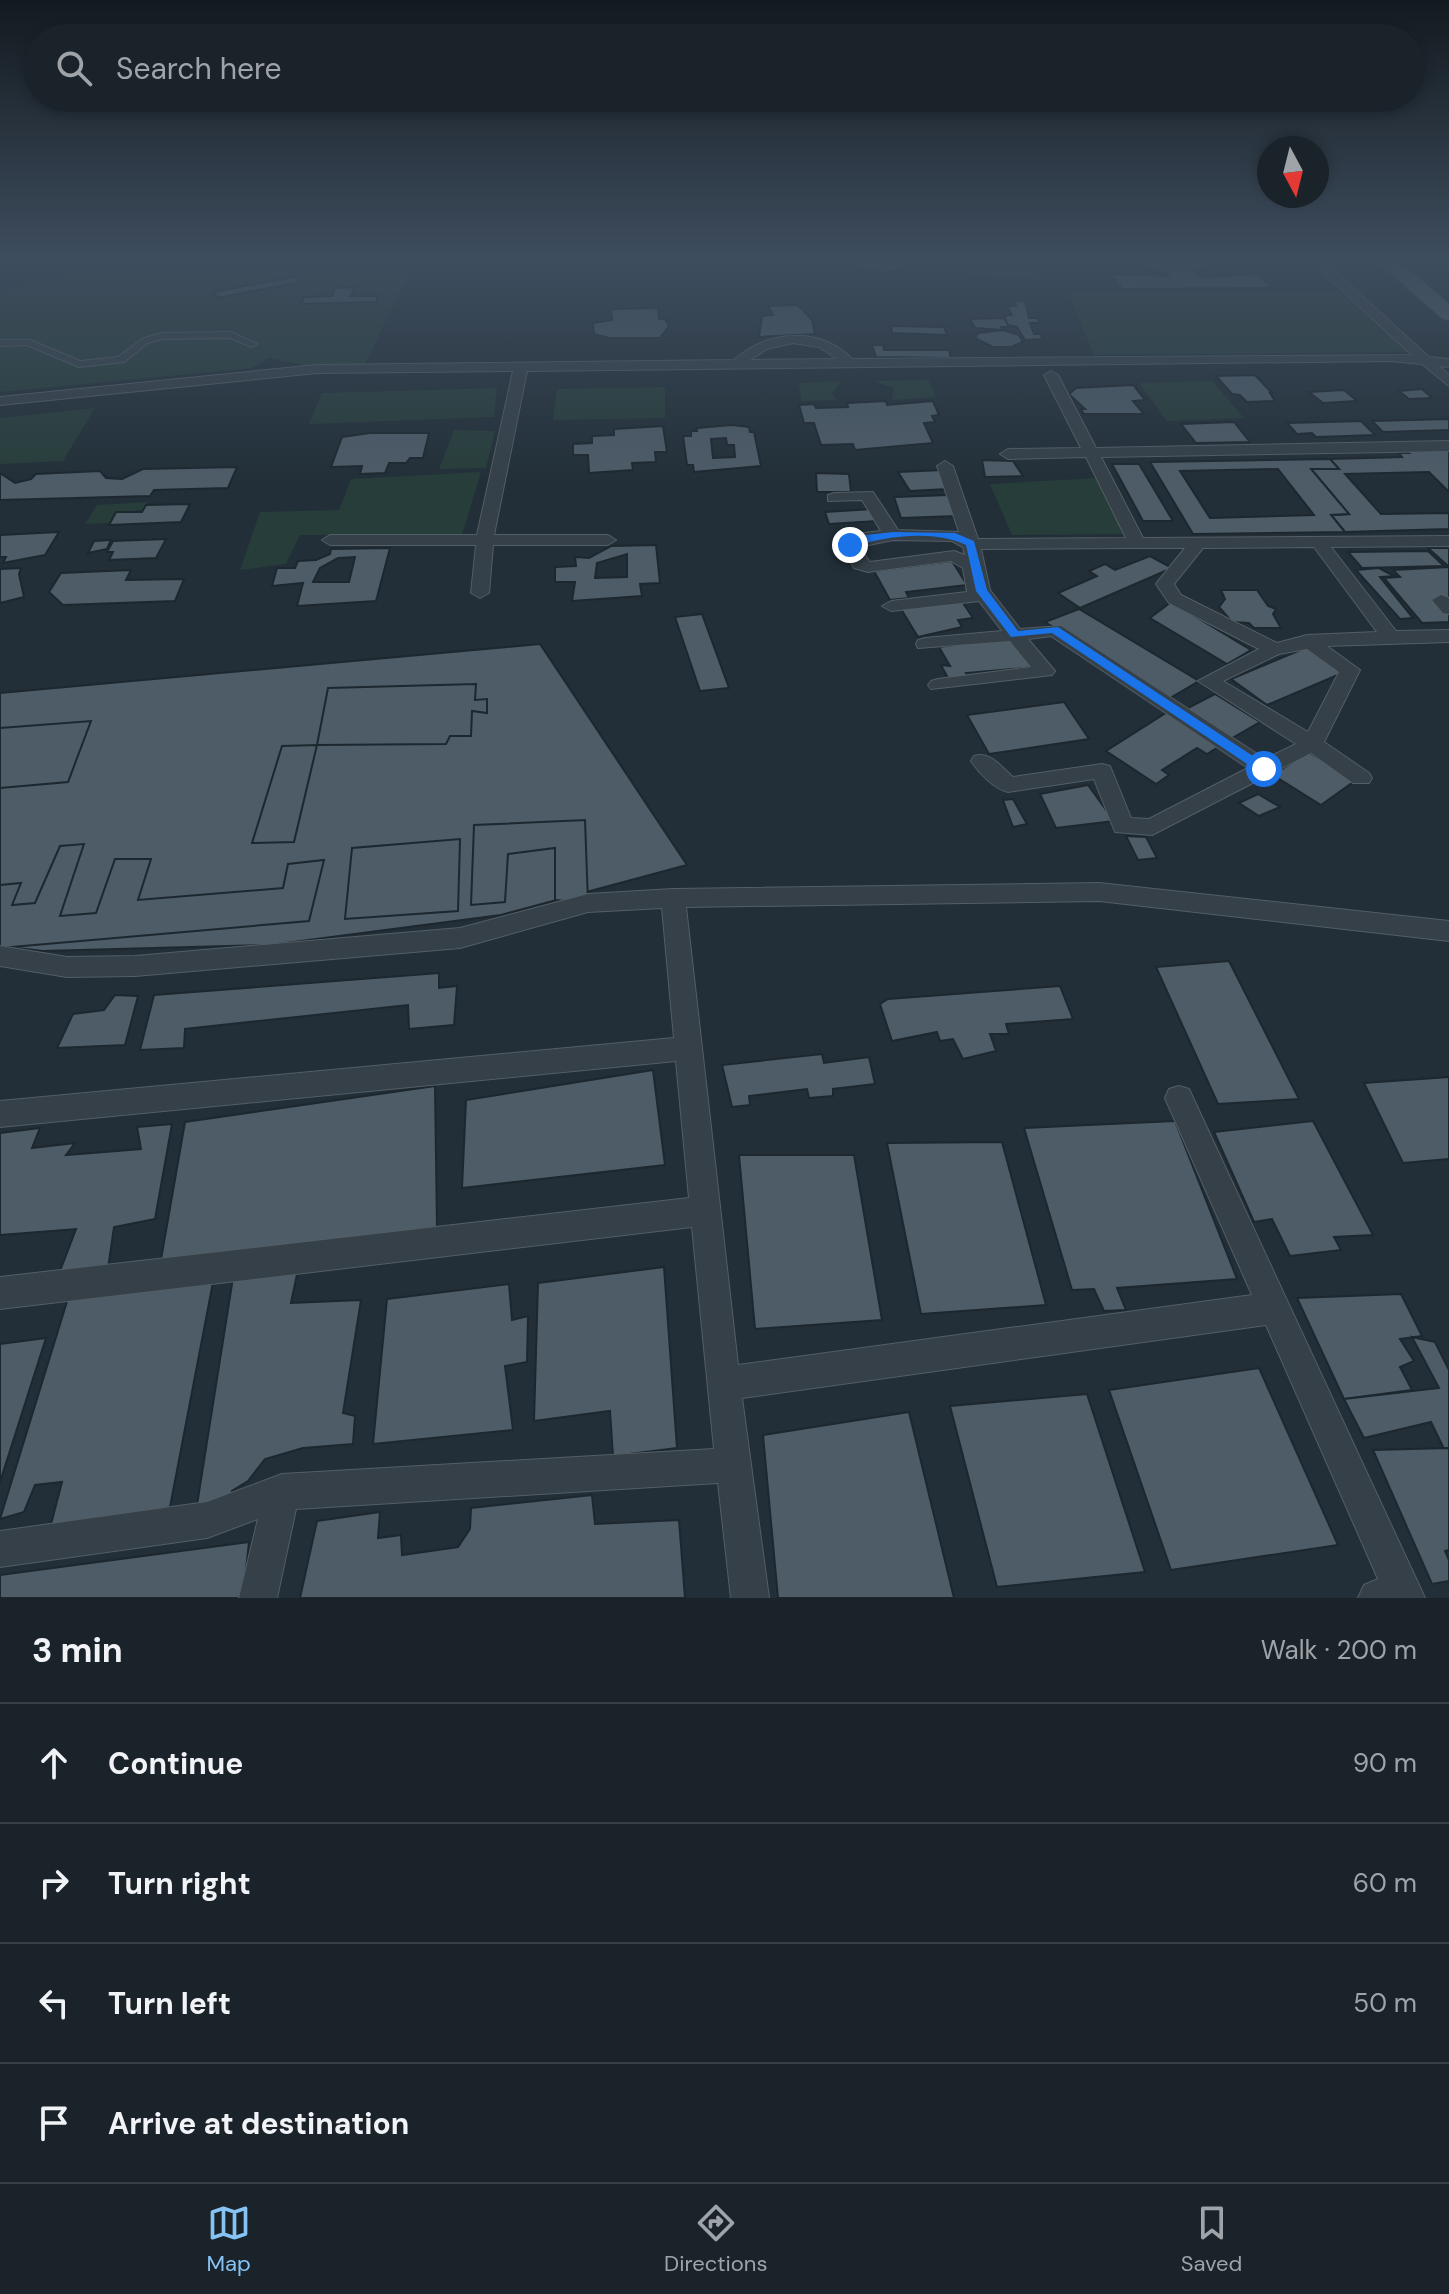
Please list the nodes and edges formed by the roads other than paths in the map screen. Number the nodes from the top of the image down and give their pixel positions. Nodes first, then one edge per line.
1 (1396, 334) edge
2 (0, 343) edge
3 (252, 344) dead end
4 (1085, 361) junction
5 (1429, 363) junction
6 (1449, 363) edge
7 (849, 364) junction
8 (737, 365) junction
9 (519, 374) junction
10 (1093, 374) junction
11 (1051, 375) junction
12 (1449, 382) edge
13 (122, 394) junction
14 (0, 401) edge
15 (0, 412) edge
16 (1449, 446) edge
17 (1092, 453) junction
18 (1008, 454) dead end
19 (945, 466) dead end
20 (834, 498) dead end
21 (893, 535) junction
22 (330, 540) dead end
23 (608, 540) dead end
24 (485, 541) junction
25 (1449, 541) edge
26 (1319, 542) junction
27 (1198, 543) junction
28 (971, 544) junction
29 (1138, 544) junction
30 (480, 593) dead end
31 (891, 606) dead end
32 (1015, 635) junction
33 (1449, 636) edge
34 (1391, 638) junction
35 (1307, 641) junction
36 (925, 644) dead end
37 (1274, 649) junction
38 (938, 685) dead end
39 (1312, 744) junction
40 (982, 761) dead end
41 (1264, 769) junction
42 (1361, 778) dead end
43 (673, 898) junction
44 (1449, 931) edge
45 (0, 956) edge
46 (688, 1048) junction
47 (1179, 1098) dead end
48 (0, 1114) edge
49 (705, 1211) junction
50 (0, 1293) edge
51 (1274, 1308) junction
52 (723, 1384) junction
53 (733, 1465) junction
54 (282, 1492) junction
55 (0, 1549) edge
56 (1396, 1596) edge
57 (258, 1598) edge
58 (750, 1598) edge

1 - 5 street
2 - 3 street
4 - 5 street
4 - 7 street
4 - 10 street
5 - 6 street
5 - 10 street
5 - 12 street
7 - 8 street
7 - 8 street
8 - 9 street
9 - 11 street
9 - 13 street
9 - 24 street
10 - 11 street
11 - 17 street
13 - 14 street
13 - 15 street
16 - 17 street
17 - 18 street
17 - 29 street
19 - 28 street
20 - 21 street
21 - 28 street
21 - 31 street
22 - 24 street
23 - 24 street
24 - 30 street
25 - 26 street
26 - 27 street
26 - 34 street
27 - 29 street
27 - 37 street
28 - 29 street
28 - 32 street
32 - 36 street
32 - 38 street
32 - 41 street
33 - 34 street
34 - 35 street
35 - 37 street
35 - 39 street
37 - 39 street
39 - 41 street
39 - 42 street
40 - 41 street
43 - 44 street
43 - 45 street
43 - 46 street
46 - 48 street
46 - 49 street
47 - 51 street
49 - 50 street
49 - 52 street
51 - 52 street
51 - 56 street
52 - 53 street
53 - 54 street
53 - 58 street
54 - 55 street
54 - 57 street

